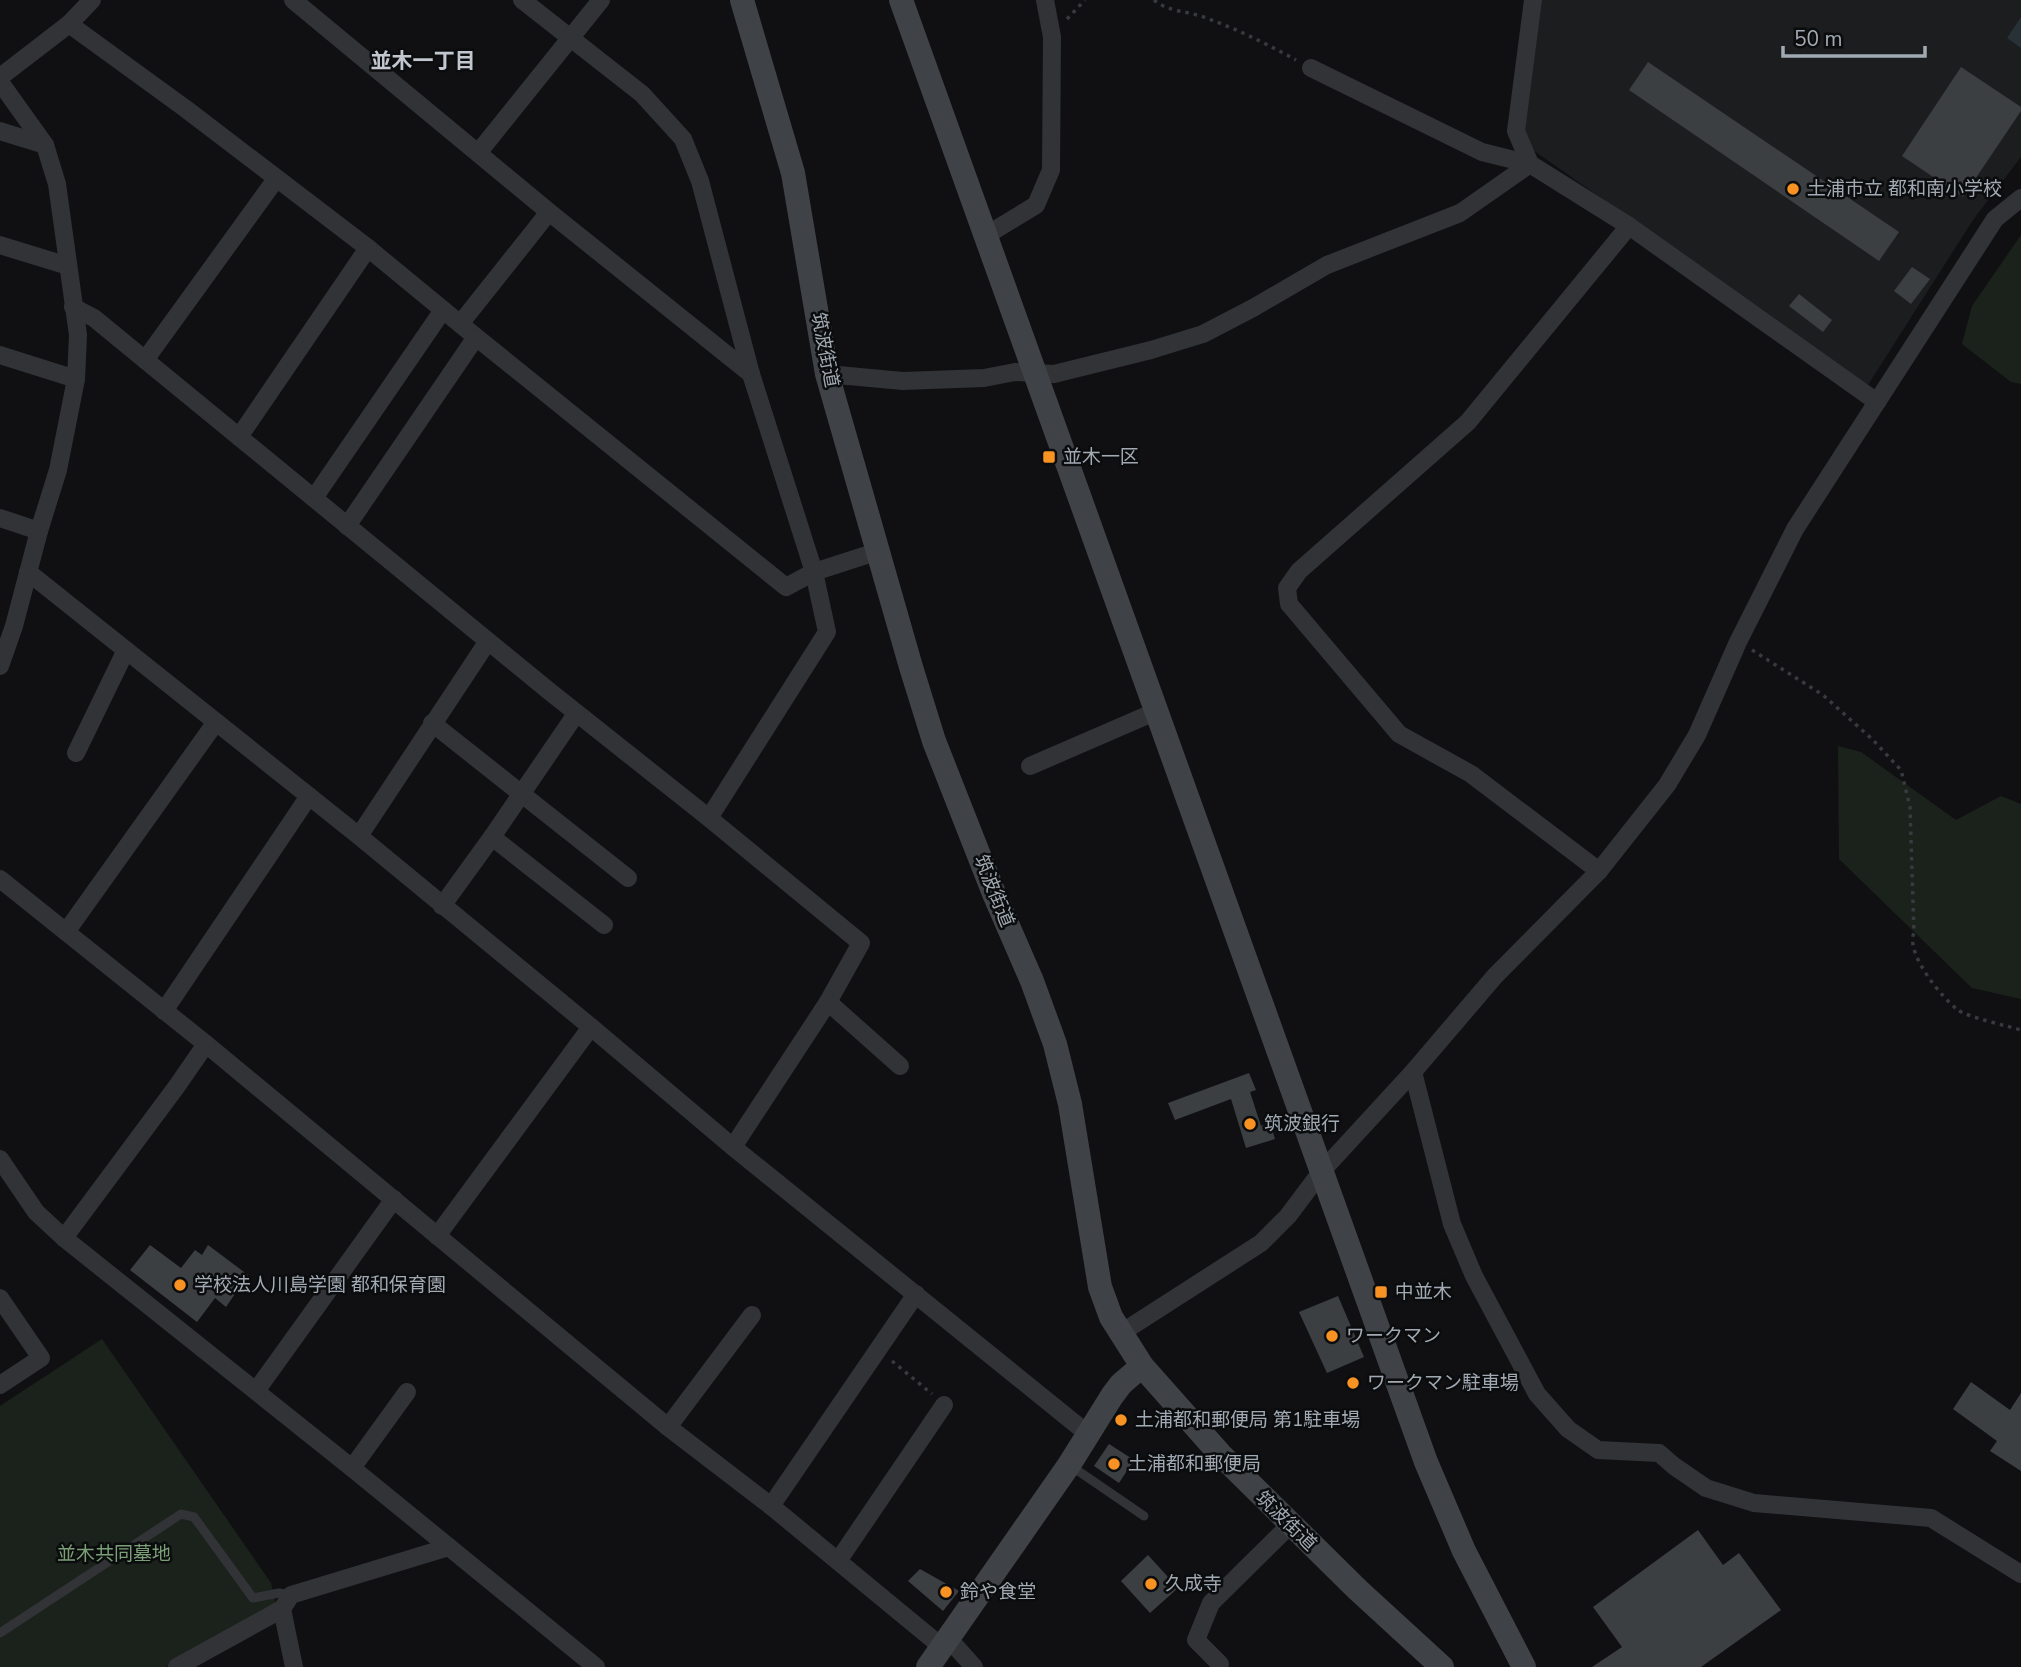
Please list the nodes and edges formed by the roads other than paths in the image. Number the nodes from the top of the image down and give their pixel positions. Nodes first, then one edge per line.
1 (92, 0) edge
2 (293, 0) edge
3 (522, 0) edge
4 (601, 0) edge
5 (742, 0) edge
6 (901, 0) edge
7 (1045, 0) edge
8 (1533, 0) edge
9 (69, 24) junction
10 (570, 38) junction
11 (1311, 68) road end
12 (0, 77) edge
13 (0, 82) edge
14 (0, 131) edge
15 (45, 145) junction
16 (478, 153) junction
17 (1530, 164) junction
18 (276, 179) junction
19 (2021, 198) edge
20 (549, 212) junction
21 (1629, 226) junction
22 (985, 236) junction
23 (0, 245) edge
24 (368, 248) junction
25 (68, 266) junction
26 (73, 307) junction
27 (443, 310) junction
28 (460, 324) junction
29 (476, 337) junction
30 (0, 355) edge
31 (145, 360) junction
32 (1034, 372) junction
33 (751, 374) junction
34 (828, 374) junction
35 (76, 379) junction
36 (1877, 402) junction
37 (239, 437) junction
38 (314, 498) junction
39 (0, 518) edge
40 (347, 526) junction
41 (39, 531) junction
42 (879, 551) junction
43 (28, 572) junction
44 (814, 572) junction
45 (7, 623) edge
46 (488, 641) junction
47 (126, 650) junction
48 (0, 666) edge
49 (1157, 711) junction
50 (576, 713) junction
51 (216, 722) junction
52 (432, 723) junction
53 (76, 753) dead end
54 (1030, 765) dead end
55 (522, 794) junction
56 (309, 796) junction
57 (709, 818) junction
58 (359, 836) junction
59 (492, 837) junction
60 (1600, 871) junction
61 (628, 878) dead end
62 (0, 879) edge
63 (442, 906) junction
64 (604, 925) dead end
65 (66, 932) junction
66 (828, 1002) junction
67 (164, 1011) junction
68 (592, 1027) junction
69 (206, 1044) junction
70 (900, 1066) dead end
71 (1413, 1072) junction
72 (733, 1147) junction
73 (0, 1159) edge
74 (1321, 1172) junction
75 (394, 1199) junction
76 (437, 1236) junction
77 (64, 1238) junction
78 (916, 1294) junction
79 (0, 1298) edge
80 (751, 1315) dead end
81 (1121, 1334) junction
82 (1142, 1366) junction
83 (0, 1385) edge
84 (256, 1391) junction
85 (407, 1392) dead end
86 (944, 1405) road end
87 (668, 1427) junction
88 (1088, 1434) junction
89 (1069, 1465) junction
90 (352, 1468) junction
91 (771, 1506) junction
92 (1144, 1516) dead end
93 (1290, 1525) junction
94 (449, 1547) junction
95 (838, 1561) junction
96 (2021, 1574) edge
97 (286, 1602) junction
98 (0, 1633) edge
99 (939, 1651) edge
100 (1220, 1664) dead end
101 (177, 1667) edge
102 (294, 1667) edge
103 (596, 1667) edge
104 (974, 1667) edge
105 (1442, 1667) edge
106 (1524, 1667) edge

1 - 9 street
2 - 16 street
3 - 10 street
4 - 10 street
5 - 34 street, 筑波街道
6 - 22 street
7 - 22 street
8 - 17 street
9 - 12 street
9 - 18 street
10 - 16 street
10 - 33 street
11 - 17 street
13 - 15 street
14 - 15 street
15 - 25 street
16 - 20 street
17 - 21 street
17 - 32 street
18 - 24 street
18 - 31 street
19 - 36 street
20 - 28 street
20 - 33 street
21 - 36 street
21 - 60 street
22 - 32 street
23 - 25 street
24 - 27 street
24 - 37 street
25 - 26 street
26 - 31 street
26 - 35 street
27 - 28 street
27 - 38 street
28 - 29 street
29 - 40 street
29 - 44 street
30 - 35 street
31 - 37 street
32 - 34 street
32 - 49 street
33 - 44 street
34 - 42 street, 筑波街道
35 - 41 street
36 - 60 street
37 - 38 street
38 - 40 street
39 - 41 street
40 - 46 street
41 - 43 street
42 - 44 street
42 - 81 street, 筑波街道
43 - 45 street
43 - 47 street
44 - 57 street
45 - 48 street
46 - 50 street
46 - 52 street
47 - 51 street
47 - 53 street
49 - 54 street
49 - 74 street
50 - 55 street
50 - 57 street
51 - 56 street
51 - 65 street
52 - 55 street
52 - 58 street
55 - 59 street
55 - 61 street
56 - 58 street
56 - 67 street
57 - 66 street
58 - 63 street
59 - 63 street
59 - 64 street
60 - 71 street
62 - 65 street
63 - 68 street
65 - 67 street
66 - 70 street
66 - 72 street
67 - 69 street
68 - 72 street
68 - 76 street
69 - 75 street
69 - 77 street
71 - 74 street
71 - 96 street
72 - 78 street
73 - 77 street
74 - 81 street
74 - 106 street
75 - 76 street
75 - 84 street
76 - 87 street
77 - 84 street
78 - 88 street
78 - 91 street
79 - 83 street
80 - 87 street
81 - 82 street, 筑波街道
82 - 88 street
82 - 93 street, 筑波街道
84 - 90 street
85 - 90 street
86 - 95 street
87 - 91 street
88 - 89 street
89 - 92 lane
89 - 99 street
90 - 94 street
91 - 95 street
93 - 100 street
93 - 105 street, 筑波街道
94 - 97 street
94 - 103 street
95 - 99 street
97 - 98 lane
97 - 101 street
97 - 102 street
99 - 104 street

